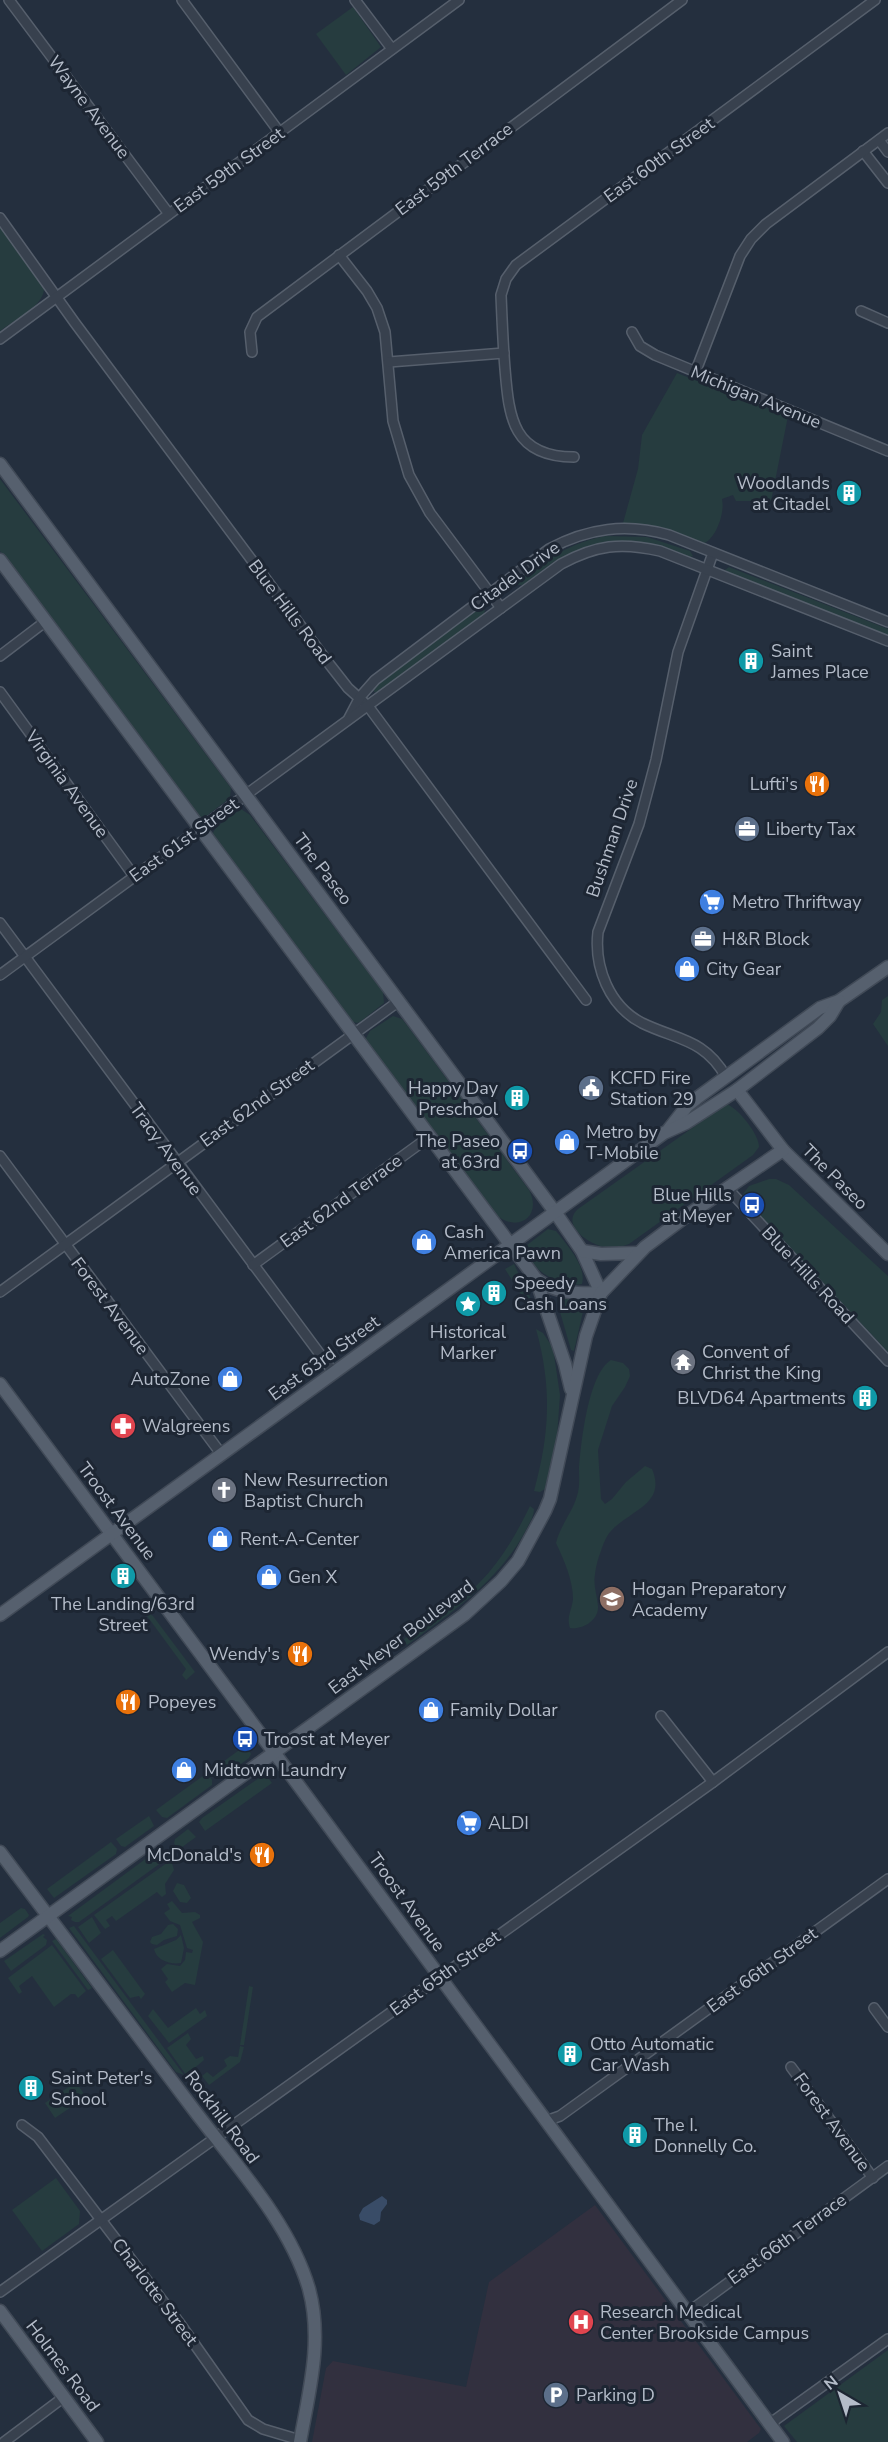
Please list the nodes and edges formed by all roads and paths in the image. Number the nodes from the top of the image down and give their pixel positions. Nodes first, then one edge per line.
1 (9, 0) edge
2 (182, 0) edge
3 (355, 0) edge
4 (459, 0) edge
5 (682, 0) edge
6 (875, 0) edge
7 (392, 49) junction
8 (279, 133) junction
9 (888, 133) edge
10 (879, 140) junction
11 (863, 151) junction
12 (888, 152) edge
13 (888, 183) edge
14 (169, 214) junction
15 (0, 218) edge
16 (339, 255) junction
17 (57, 297) junction
18 (861, 311) dead end
19 (888, 323) edge
20 (632, 332) dead end
21 (0, 339) edge
22 (252, 352) dead end
23 (504, 353) junction
24 (388, 362) junction
25 (695, 373) junction
26 (888, 451) edge
27 (574, 457) dead end
28 (0, 464) edge
29 (713, 552) junction
30 (0, 560) edge
31 (708, 570) junction
32 (490, 593) junction
33 (501, 608) junction
34 (46, 621) junction
35 (888, 622) edge
36 (888, 641) edge
37 (0, 656) edge
38 (0, 692) edge
39 (360, 697) junction
40 (368, 706) junction
41 (347, 720) junction
42 (246, 795) junction
43 (200, 828) junction
44 (134, 876) junction
45 (0, 923) edge
46 (25, 957) junction
47 (888, 967) edge
48 (0, 975) edge
49 (586, 1000) dead end
50 (399, 1001) junction
51 (839, 1001) junction
52 (352, 1033) junction
53 (778, 1039) junction
54 (726, 1077) junction
55 (737, 1090) junction
56 (686, 1123) junction
57 (669, 1130) junction
58 (429, 1137) junction
59 (783, 1150) junction
60 (0, 1156) edge
61 (176, 1163) junction
62 (728, 1189) junction
63 (555, 1212) junction
64 (64, 1245) junction
65 (509, 1245) junction
66 (582, 1251) junction
67 (638, 1254) junction
68 (888, 1254) edge
69 (253, 1266) junction
70 (536, 1279) junction
71 (0, 1292) edge
72 (601, 1293) junction
73 (888, 1361) edge
74 (334, 1373) junction
75 (0, 1384) edge
76 (573, 1394) junction
77 (222, 1455) junction
78 (112, 1535) junction
79 (0, 1615) edge
80 (888, 1652) edge
81 (661, 1716) dead end
82 (275, 1753) junction
83 (713, 1782) junction
84 (0, 1852) edge
85 (888, 1879) edge
86 (48, 1916) junction
87 (0, 1951) edge
88 (440, 1977) junction
89 (874, 2008) dead end
90 (888, 2027) edge
91 (791, 2067) dead end
92 (546, 2121) junction
93 (22, 2125) dead end
94 (215, 2137) junction
95 (888, 2166) edge
96 (873, 2178) junction
97 (101, 2219) junction
98 (0, 2292) edge
99 (0, 2311) edge
100 (687, 2313) junction
101 (888, 2339) edge
102 (64, 2397) junction
103 (772, 2426) junction
104 (300, 2441) edge
105 (4, 2442) edge
106 (97, 2442) edge
107 (783, 2442) edge

1 - 14 street, Wayne Avenue
2 - 8 street
3 - 7 street
4 - 7 street, East 59th Street
5 - 16 street, East 59th Terrace
6 - 23 street, East 60th Street
7 - 8 street, East 59th Street
8 - 14 street, East 59th Street
9 - 10 street
10 - 11 street
10 - 12 street
11 - 13 street
11 - 25 street
14 - 17 street, East 59th Street
15 - 17 street, Blue Hills Road
16 - 22 street, East 59th Terrace
16 - 24 street
17 - 21 street, East 59th Street
17 - 39 street, Blue Hills Road
18 - 19 street
20 - 25 street, Michigan Avenue
23 - 24 street
23 - 27 street, East 60th Street
24 - 32 street
25 - 26 street, Michigan Avenue
28 - 42 main road, The Paseo
29 - 31 street, Bushman Drive
29 - 32 street, Citadel Drive
29 - 35 street, Citadel Drive
30 - 34 main road
31 - 33 street, Citadel Drive
31 - 36 street, Citadel Drive
31 - 54 street, Bushman Drive
32 - 33 street
32 - 39 street, Citadel Drive
33 - 40 street, Citadel Drive
34 - 37 street
34 - 43 main road
38 - 44 street, Virginia Avenue
39 - 40 street, Blue Hills Road
39 - 41 street, Citadel Drive
40 - 41 street, East 61st Street
40 - 49 street, Blue Hills Road
41 - 42 street, East 61st Street
42 - 43 street, East 61st Street
42 - 50 main road, The Paseo
43 - 44 street, East 61st Street
43 - 52 main road
44 - 46 street, East 61st Street
45 - 46 street, Tracy Avenue
46 - 48 street, East 61st Street
46 - 61 street, Tracy Avenue
47 - 51 main road, East 63rd Street
50 - 52 street, East 62nd Street
50 - 63 main road, The Paseo
51 - 53 main road, East 63rd Street
51 - 55 main road, East 63rd Street
52 - 58 main road
52 - 61 street, East 62nd Street
53 - 54 main road, East 63rd Street
53 - 55 main road
54 - 56 main road
54 - 57 main road, East 63rd Street
55 - 56 main road, East 63rd Street
55 - 59 main road
56 - 57 main road, East 63rd Street
57 - 63 main road, East 63rd Street
58 - 65 main road
58 - 69 street, East 62nd Terrace
59 - 62 main road, East Meyer Boulevard
59 - 68 main road, The Paseo
60 - 64 street, Forest Avenue
61 - 64 street, East 62nd Street
61 - 69 street, Tracy Avenue
62 - 67 main road, East Meyer Boulevard
62 - 73 street, Blue Hills Road
63 - 65 main road, East 63rd Street
63 - 66 main road, The Paseo
64 - 71 street, East 62nd Street
64 - 77 street, Forest Avenue
65 - 70 main road
65 - 74 main road, East 63rd Street
66 - 67 main road
66 - 72 main road, The Paseo
67 - 72 main road, East Meyer Boulevard
69 - 74 street, Tracy Avenue
70 - 72 main road
70 - 76 main road
72 - 76 main road, East Meyer Boulevard
74 - 77 main road, East 63rd Street
75 - 78 main road, Troost Avenue
76 - 82 main road, East Meyer Boulevard
77 - 78 main road, East 63rd Street
78 - 79 main road, East 63rd Street
78 - 82 main road, Troost Avenue
80 - 83 street, East 65th Street
81 - 83 street
82 - 86 main road, East Meyer Boulevard
82 - 88 main road, Troost Avenue
83 - 88 street, East 65th Street
84 - 86 main road, Rockhill Road
85 - 92 street, East 66th Street
86 - 87 main road, East Meyer Boulevard
86 - 94 main road, Rockhill Road
88 - 92 main road, Troost Avenue
88 - 94 street, East 65th Street
89 - 90 street
91 - 96 street, Forest Avenue
92 - 100 main road, Troost Avenue
93 - 97 street, Charlotte Street
94 - 97 street, East 65th Street
94 - 104 main road, Rockhill Road
95 - 96 street, East 66th Terrace
96 - 100 street, East 66th Terrace
97 - 98 street, East 65th Street
97 - 104 street, Charlotte Street
99 - 102 main road, Holmes Road
100 - 103 main road, Troost Avenue
101 - 103 street
102 - 105 street
102 - 106 main road, Holmes Road
103 - 107 main road, Troost Avenue

